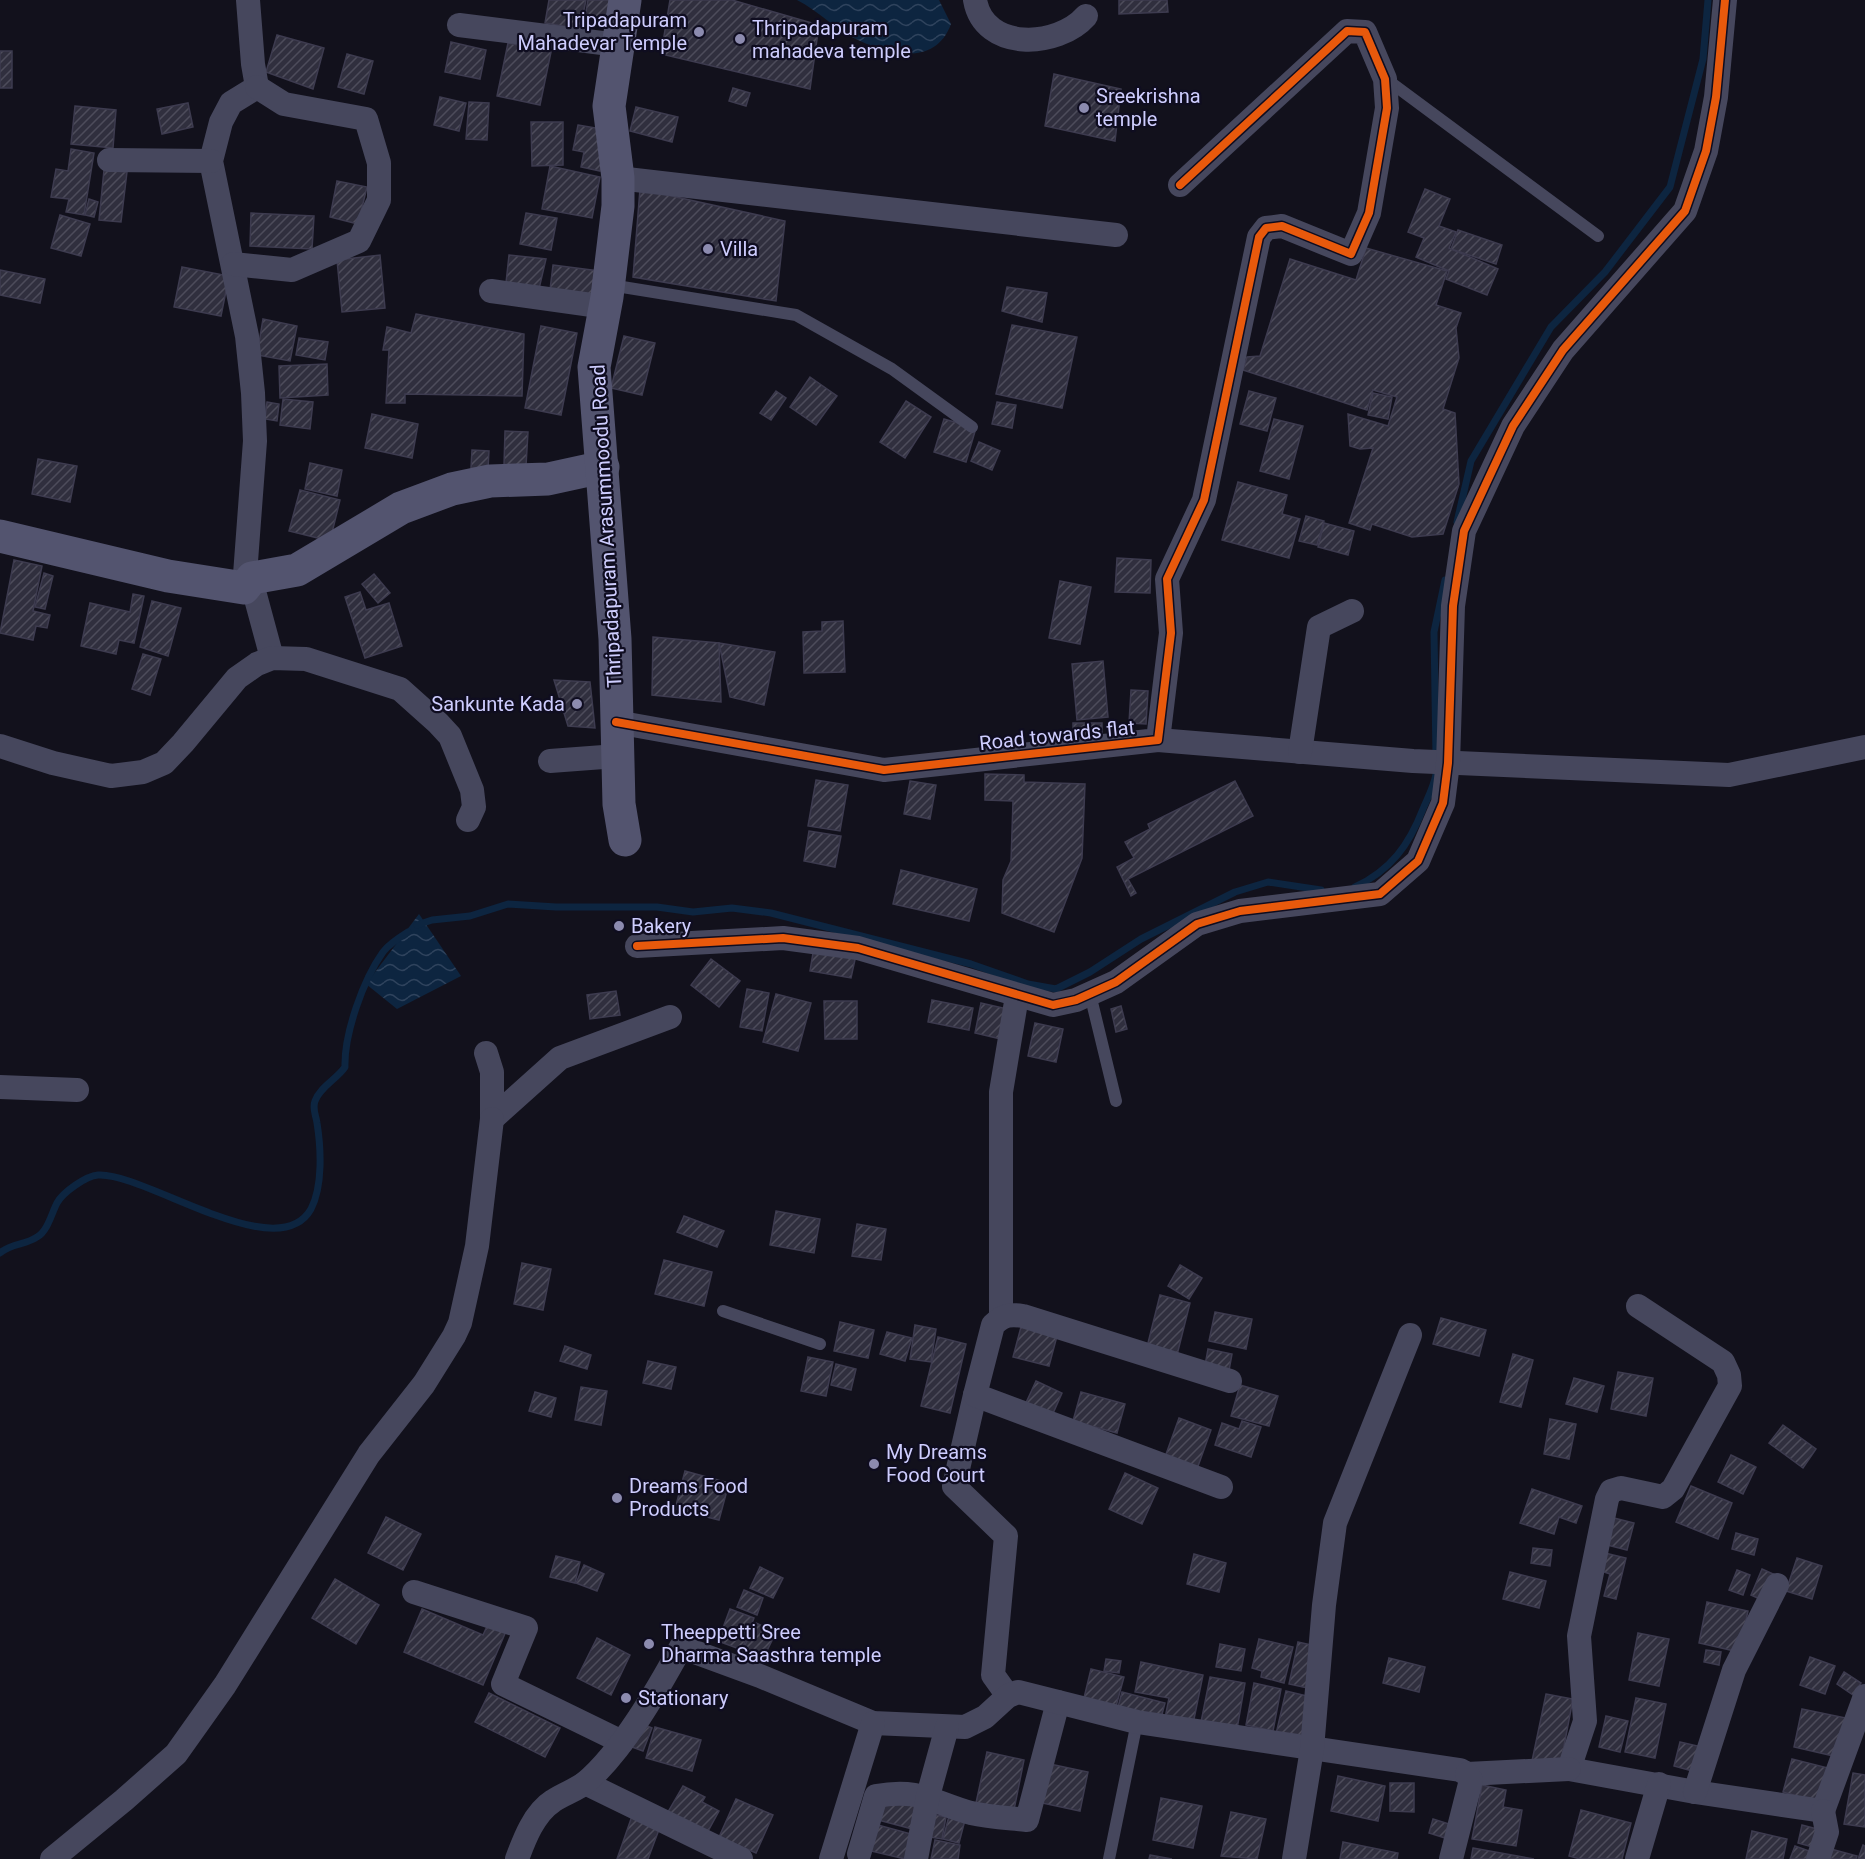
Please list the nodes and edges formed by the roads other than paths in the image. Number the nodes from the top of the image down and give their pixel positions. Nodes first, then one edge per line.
1 (248, 0) edge
2 (625, 0) edge
3 (975, 0) edge
4 (1725, 0) edge
5 (1086, 16) dead end
6 (459, 25) dead end
7 (618, 45) junction
8 (1385, 79) junction
9 (257, 87) junction
10 (109, 160) dead end
11 (212, 161) junction
12 (618, 178) junction
13 (1180, 185) dead end
14 (1116, 234) dead end
15 (1598, 236) dead end
16 (233, 264) junction
17 (491, 291) dead end
18 (607, 296) junction
19 (972, 427) dead end
20 (603, 467) junction
21 (0, 536) edge
22 (244, 588) junction
23 (1352, 610) dead end
24 (272, 658) junction
25 (616, 722) junction
26 (1158, 740) junction
27 (0, 746) edge
28 (1865, 747) edge
29 (1300, 752) junction
30 (617, 756) junction
31 (550, 762) dead end
32 (1447, 763) junction
33 (468, 820) dead end
34 (625, 840) dead end
35 (637, 946) dead end
36 (1090, 994) junction
37 (1017, 996) junction
38 (670, 1017) dead end
39 (486, 1053) dead end
40 (0, 1087) edge
41 (77, 1090) dead end
42 (1116, 1101) dead end
43 (492, 1119) junction
44 (1638, 1306) dead end
45 (723, 1311) dead end
46 (1001, 1317) junction
47 (1410, 1335) dead end
48 (820, 1344) dead end
49 (1230, 1381) dead end
50 (975, 1395) junction
51 (1221, 1487) dead end
52 (1777, 1585) dead end
53 (414, 1592) dead end
54 (1008, 1696) junction
55 (1865, 1696) edge
56 (1058, 1702) junction
57 (1137, 1722) junction
58 (873, 1724) junction
59 (947, 1727) junction
60 (622, 1742) junction
61 (1312, 1749) junction
62 (1569, 1769) junction
63 (1467, 1774) junction
64 (585, 1783) junction
65 (1659, 1784) junction
66 (1695, 1792) junction
67 (928, 1796) junction
68 (1823, 1811) junction
69 (859, 1854) dead end
70 (52, 1859) edge
71 (517, 1859) edge
72 (741, 1859) edge
73 (831, 1859) edge
74 (916, 1859) edge
75 (1109, 1859) edge
76 (1294, 1859) edge
77 (1451, 1859) edge
78 (1636, 1859) edge
79 (1818, 1859) edge

1 - 9 street
2 - 7 main road, Thripadapuram Arasummoodu Road
3 - 5 street
4 - 32 street
6 - 7 street
7 - 12 main road, Thripadapuram Arasummoodu Road
8 - 13 street
8 - 15 lane
8 - 26 street, Road towards flat
9 - 11 street
9 - 16 street
10 - 11 street
11 - 16 street
12 - 14 street
12 - 18 main road, Thripadapuram Arasummoodu Road
16 - 22 street
17 - 18 street
18 - 19 lane
18 - 20 main road, Thripadapuram Arasummoodu Road
20 - 22 main road
20 - 25 main road, Thripadapuram Arasummoodu Road
21 - 22 main road
22 - 24 street
23 - 29 street
24 - 27 street
24 - 33 street
25 - 26 street, Road towards flat
25 - 30 main road, Thripadapuram Arasummoodu Road
26 - 29 street
28 - 32 street
29 - 32 street
30 - 31 street
30 - 34 main road, Thripadapuram Arasummoodu Road
32 - 36 street
35 - 37 street
36 - 37 street
36 - 42 lane
37 - 46 street
38 - 43 street
39 - 43 street
40 - 41 street
43 - 70 street
44 - 62 street
45 - 48 lane
46 - 49 street
46 - 50 street
47 - 61 street
50 - 51 street
50 - 54 street
52 - 66 street
53 - 60 street
54 - 56 street
54 - 59 street
55 - 68 street
56 - 57 street
56 - 67 street
57 - 61 street
57 - 75 lane
58 - 59 street
58 - 60 street
58 - 73 street
59 - 67 street
60 - 64 street
61 - 63 street
61 - 76 street
62 - 63 street
62 - 65 street
63 - 77 street
64 - 71 street
64 - 72 street
65 - 66 street
65 - 78 street
66 - 68 street
67 - 69 street
67 - 74 street
68 - 79 street

